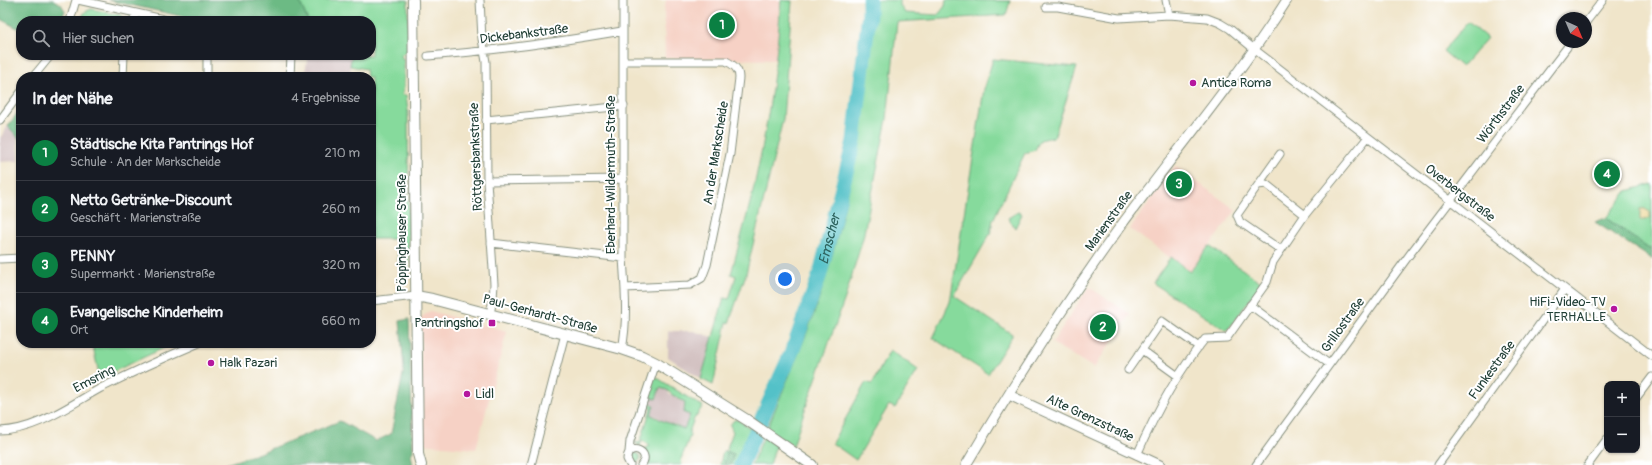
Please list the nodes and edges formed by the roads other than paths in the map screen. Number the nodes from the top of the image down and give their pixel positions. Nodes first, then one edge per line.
1 (77, 0) edge
2 (413, 0) edge
3 (480, 0) edge
4 (623, 0) edge
5 (1166, 0) edge
6 (1286, 0) edge
7 (1603, 0) edge
8 (1058, 3) edge
9 (1046, 8) dead end
10 (136, 13) junction
11 (1592, 14) edge
12 (1169, 15) junction
13 (72, 16) edge
14 (135, 16) edge
15 (150, 16) edge
16 (622, 31) junction
17 (1566, 48) edge
18 (1254, 49) junction
19 (484, 51) junction
20 (428, 56) dead end
21 (47, 60) edge
22 (124, 60) edge
23 (207, 60) edge
24 (291, 60) edge
25 (623, 61) junction
26 (37, 72) edge
27 (123, 72) edge
28 (207, 72) edge
29 (290, 72) edge
30 (16, 99) edge
31 (624, 106) junction
32 (0, 120) edge
33 (486, 120) junction
34 (1368, 137) junction
35 (1280, 154) dead end
36 (624, 179) junction
37 (487, 181) junction
38 (1258, 185) junction
39 (1450, 200) junction
40 (1305, 215) junction
41 (491, 243) junction
42 (1281, 250) junction
43 (16, 258) edge
44 (623, 258) junction
45 (0, 259) edge
46 (625, 288) junction
47 (1565, 289) junction
48 (416, 296) junction
49 (376, 300) edge
50 (1250, 305) junction
51 (490, 314) junction
52 (565, 334) junction
53 (1199, 347) junction
54 (187, 348) edge
55 (622, 349) junction
56 (1142, 350) junction
57 (1652, 356) edge
58 (656, 363) junction
59 (1329, 364) junction
60 (1128, 370) dead end
61 (1178, 376) junction
62 (1652, 377) edge
63 (1640, 394) edge
64 (1009, 395) junction
65 (0, 431) edge
66 (1604, 443) edge
67 (629, 452) junction
68 (1137, 454) junction
69 (421, 465) edge
70 (531, 465) edge
71 (630, 465) edge
72 (641, 465) edge
73 (812, 465) edge
74 (966, 465) edge
75 (1160, 465) edge
76 (1256, 465) edge
77 (1438, 465) edge
78 (1588, 465) edge

1 - 10 street
1 - 13 street
2 - 48 main road, Pöppinghauser Straße
3 - 19 street, Röttgersbankstraße
4 - 16 street, Eberhard-Wildermuth-Straße
5 - 12 street
6 - 18 street, Marienstraße
7 - 11 street
8 - 9 street, Overbergstraße
8 - 12 street, Overbergstraße
10 - 14 street
10 - 15 street
12 - 18 street, Overbergstraße
16 - 19 street, Dickebankstraße
16 - 25 street, Eberhard-Wildermuth-Straße
17 - 39 street, Wörthstraße
18 - 34 street, Overbergstraße
18 - 64 street, Marienstraße
19 - 20 street, Dickebankstraße
19 - 33 street, Röttgersbankstraße
21 - 26 street
22 - 27 street
23 - 28 street
24 - 29 street
25 - 31 street, Eberhard-Wildermuth-Straße
25 - 46 street, An der Markscheide
30 - 32 street
31 - 33 street
31 - 36 street, Eberhard-Wildermuth-Straße
33 - 37 street, Röttgersbankstraße
34 - 39 street, Overbergstraße
34 - 40 street
35 - 38 street
36 - 37 street
36 - 44 street, Eberhard-Wildermuth-Straße
37 - 41 street, Röttgersbankstraße
38 - 40 street
38 - 42 street
39 - 47 street, Overbergstraße
39 - 59 street, Grillostraße
40 - 42 street
41 - 44 street
41 - 51 street, Röttgersbankstraße
42 - 50 street
43 - 45 street
44 - 46 street, Eberhard-Wildermuth-Straße
46 - 55 street, Eberhard-Wildermuth-Straße
47 - 57 street, Overbergstraße
47 - 77 street, Funkestraße
48 - 49 street
48 - 51 main road, Paul-Gerhardt-Straße
48 - 69 main road, Pöppinghauser Straße
50 - 53 street
50 - 59 street
51 - 52 main road, Paul-Gerhardt-Straße
52 - 55 main road, Paul-Gerhardt-Straße
52 - 70 street
53 - 56 street
53 - 61 street
54 - 65 street, Emsring
55 - 58 main road, Paul-Gerhardt-Straße
56 - 60 street
56 - 61 street
58 - 67 street
58 - 73 main road, Paul-Gerhardt-Straße
59 - 76 street, Grillostraße
61 - 68 street
62 - 63 street
64 - 68 street, Alte Grenzstraße
64 - 74 street, Marienstraße
66 - 78 street
67 - 71 street
67 - 72 street
68 - 75 street, Alte Grenzstraße

